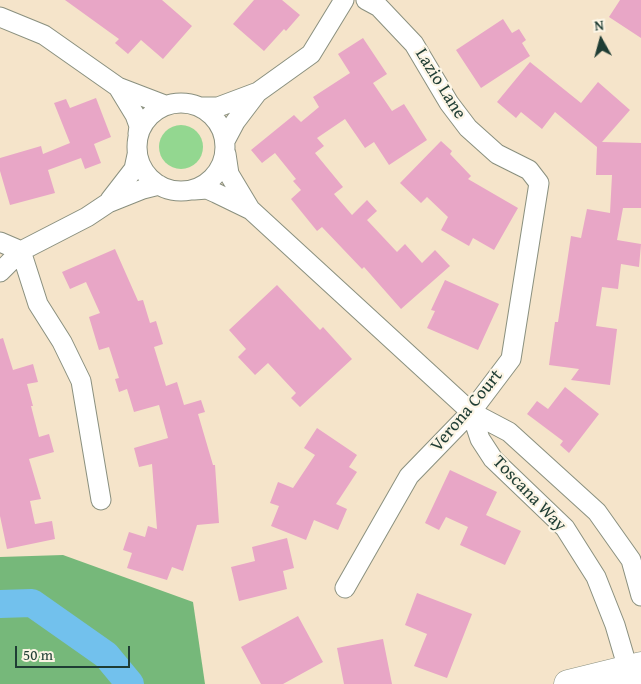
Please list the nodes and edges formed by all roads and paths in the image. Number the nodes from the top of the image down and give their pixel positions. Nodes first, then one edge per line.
1 (344, 0) edge
2 (366, 0) edge
3 (0, 18) edge
4 (118, 87) junction
5 (258, 92) junction
6 (165, 105) junction
7 (201, 107) junction
8 (138, 134) junction
9 (226, 146) junction
10 (137, 155) junction
11 (539, 183) joint
12 (159, 185) junction
13 (194, 190) junction
14 (108, 203) junction
15 (251, 210) junction
16 (0, 242) edge
17 (20, 251) junction
18 (0, 272) edge
19 (471, 412) junction
20 (101, 500) dead end
21 (345, 588) dead end
22 (641, 596) edge
23 (635, 673) edge
24 (568, 684) edge

1 - 5 street
2 - 11 street, Lazio Lane
3 - 4 street
4 - 6 street
4 - 8 street
5 - 7 street
5 - 9 street
6 - 7 street
6 - 8 street
7 - 9 street
8 - 10 street
9 - 13 street
9 - 15 street, Toscana Way
10 - 12 street
10 - 14 street
11 - 19 street, Verona Court
12 - 13 street
12 - 14 street
13 - 15 street, Toscana Way
14 - 17 street
15 - 19 street, Toscana Way
16 - 17 street
17 - 18 street
17 - 20 street
19 - 21 street, Verona Court
19 - 22 street, Toscana Way
19 - 23 street, Toscana Way
23 - 24 main road

